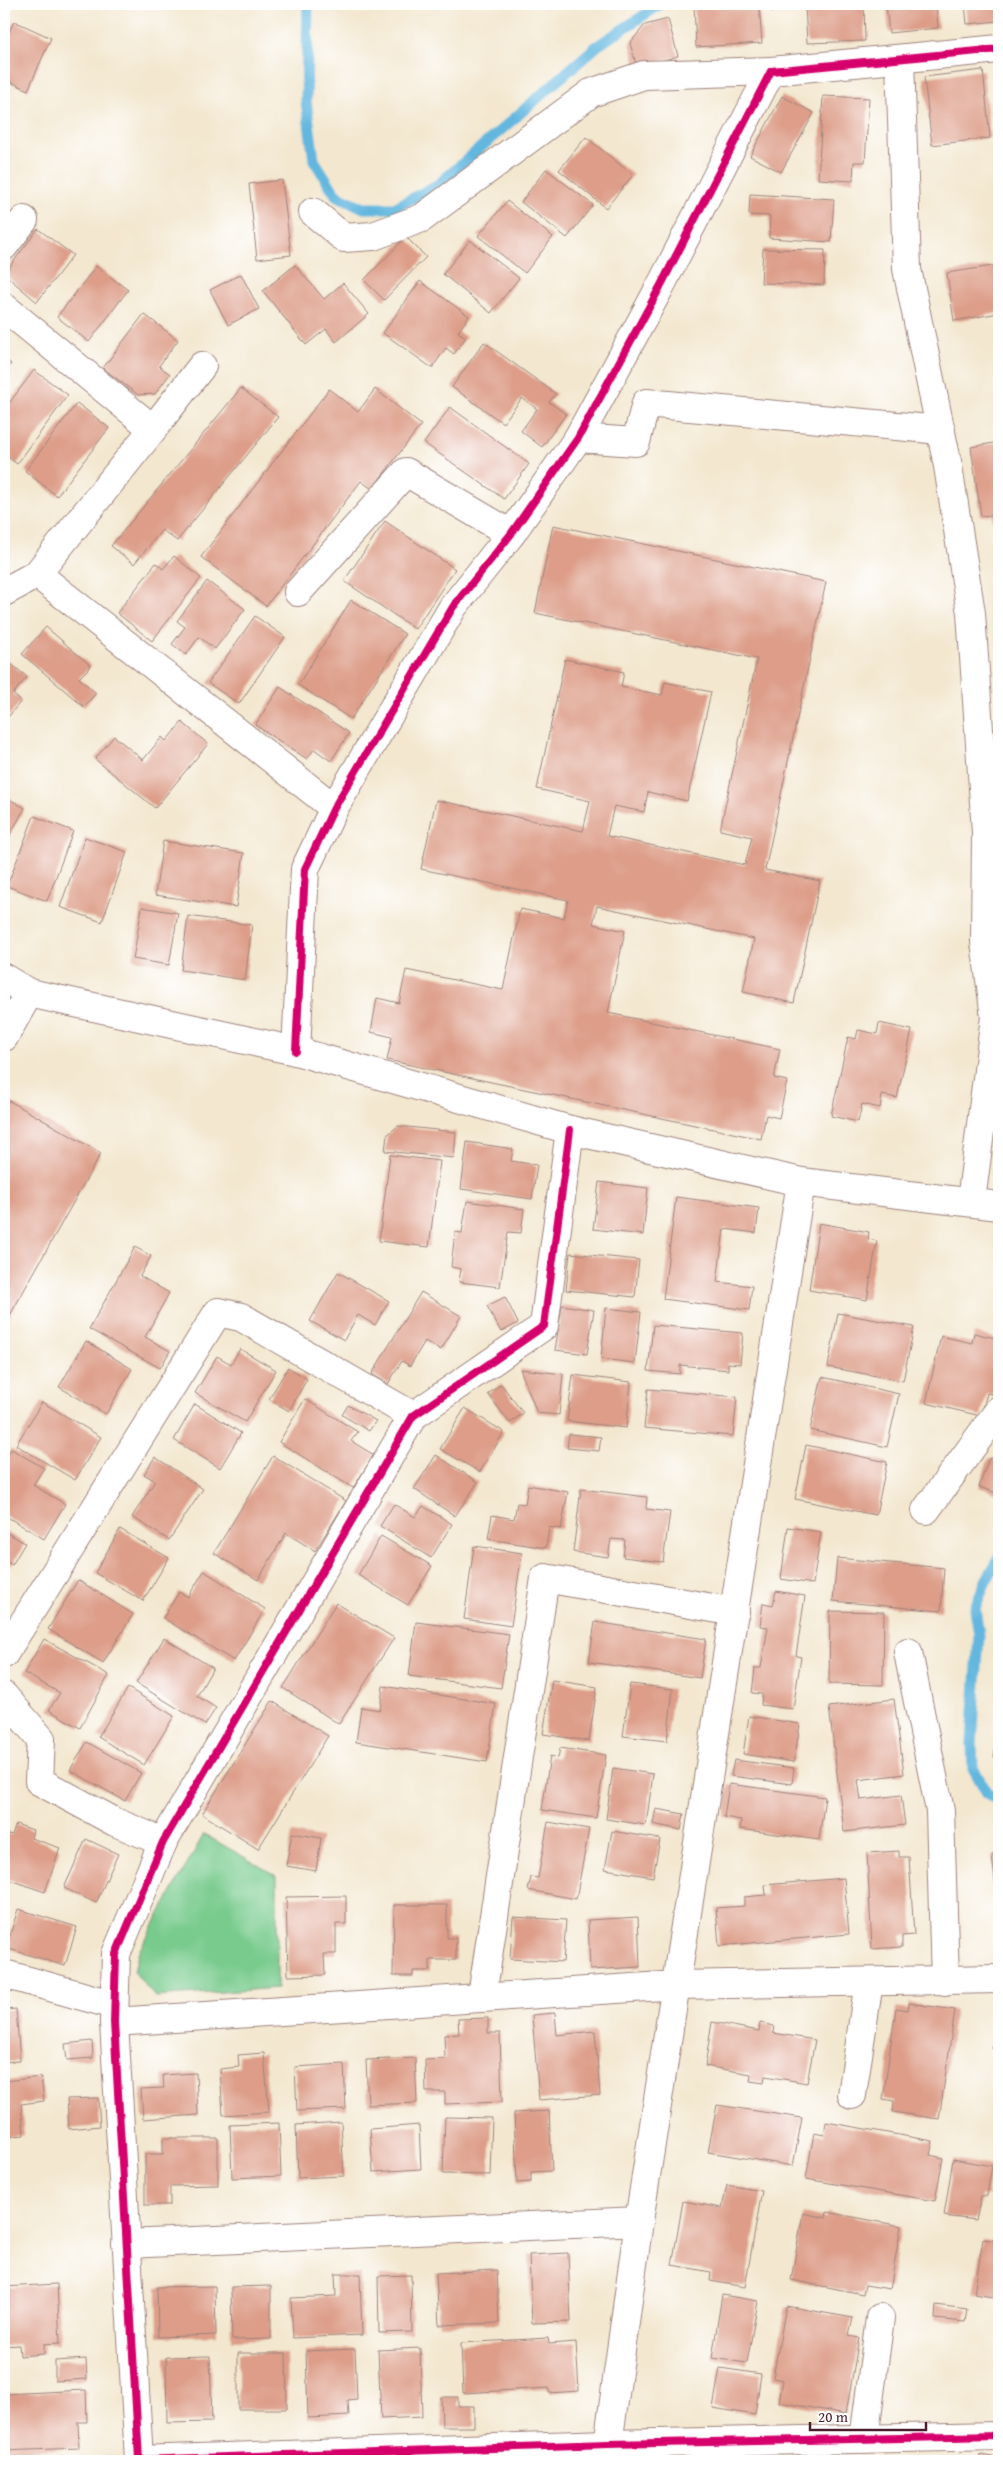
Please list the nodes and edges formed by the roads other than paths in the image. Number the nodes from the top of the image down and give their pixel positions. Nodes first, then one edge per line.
1 (999, 49) edge
2 (900, 59) junction
3 (772, 71) junction
4 (313, 212) dead end
5 (24, 220) dead end
6 (4, 246) edge
7 (4, 307) edge
8 (202, 366) dead end
9 (153, 429) junction
10 (941, 430) junction
11 (578, 438) junction
12 (510, 534) junction
13 (37, 574) junction
14 (4, 592) edge
15 (298, 592) dead end
16 (334, 808) junction
17 (4, 978) edge
18 (29, 993) junction
19 (4, 1037) edge
20 (296, 1051) junction
21 (570, 1130) junction
22 (801, 1182) junction
23 (971, 1201) junction
24 (999, 1206) edge
25 (999, 1410) edge
26 (413, 1416) junction
27 (926, 1510) dead end
28 (735, 1612) junction
29 (908, 1652) dead end
30 (4, 1654) edge
31 (4, 1696) edge
32 (163, 1842) junction
33 (4, 1974) edge
34 (945, 1980) junction
35 (999, 1980) edge
36 (869, 1982) junction
37 (678, 1985) junction
38 (482, 1996) junction
39 (114, 2014) junction
40 (852, 2095) dead end
41 (639, 2222) junction
42 (126, 2244) junction
43 (880, 2318) dead end
44 (999, 2436) edge
45 (864, 2439) junction
46 (608, 2444) junction
47 (139, 2461) edge

1 - 2 street
2 - 3 street
2 - 10 street
3 - 4 street
3 - 11 street
5 - 6 street
7 - 9 street
8 - 9 street
9 - 13 street
10 - 11 street
10 - 23 street
11 - 12 street
12 - 15 street
12 - 16 street
13 - 14 street
13 - 16 street
16 - 20 street
17 - 18 street
18 - 19 street
18 - 20 street
20 - 21 street
21 - 22 street
21 - 26 street
22 - 23 street
22 - 28 street
23 - 24 street
25 - 27 street
26 - 30 street
26 - 32 street
28 - 37 street
28 - 38 street
29 - 34 street
31 - 32 street
32 - 39 street
33 - 39 street
34 - 35 street
34 - 36 street
36 - 37 street
36 - 40 street
37 - 38 street
37 - 41 street
38 - 39 street
39 - 42 street
41 - 42 street
41 - 46 street
42 - 47 street
43 - 45 street
44 - 45 street
45 - 46 street
46 - 47 street

